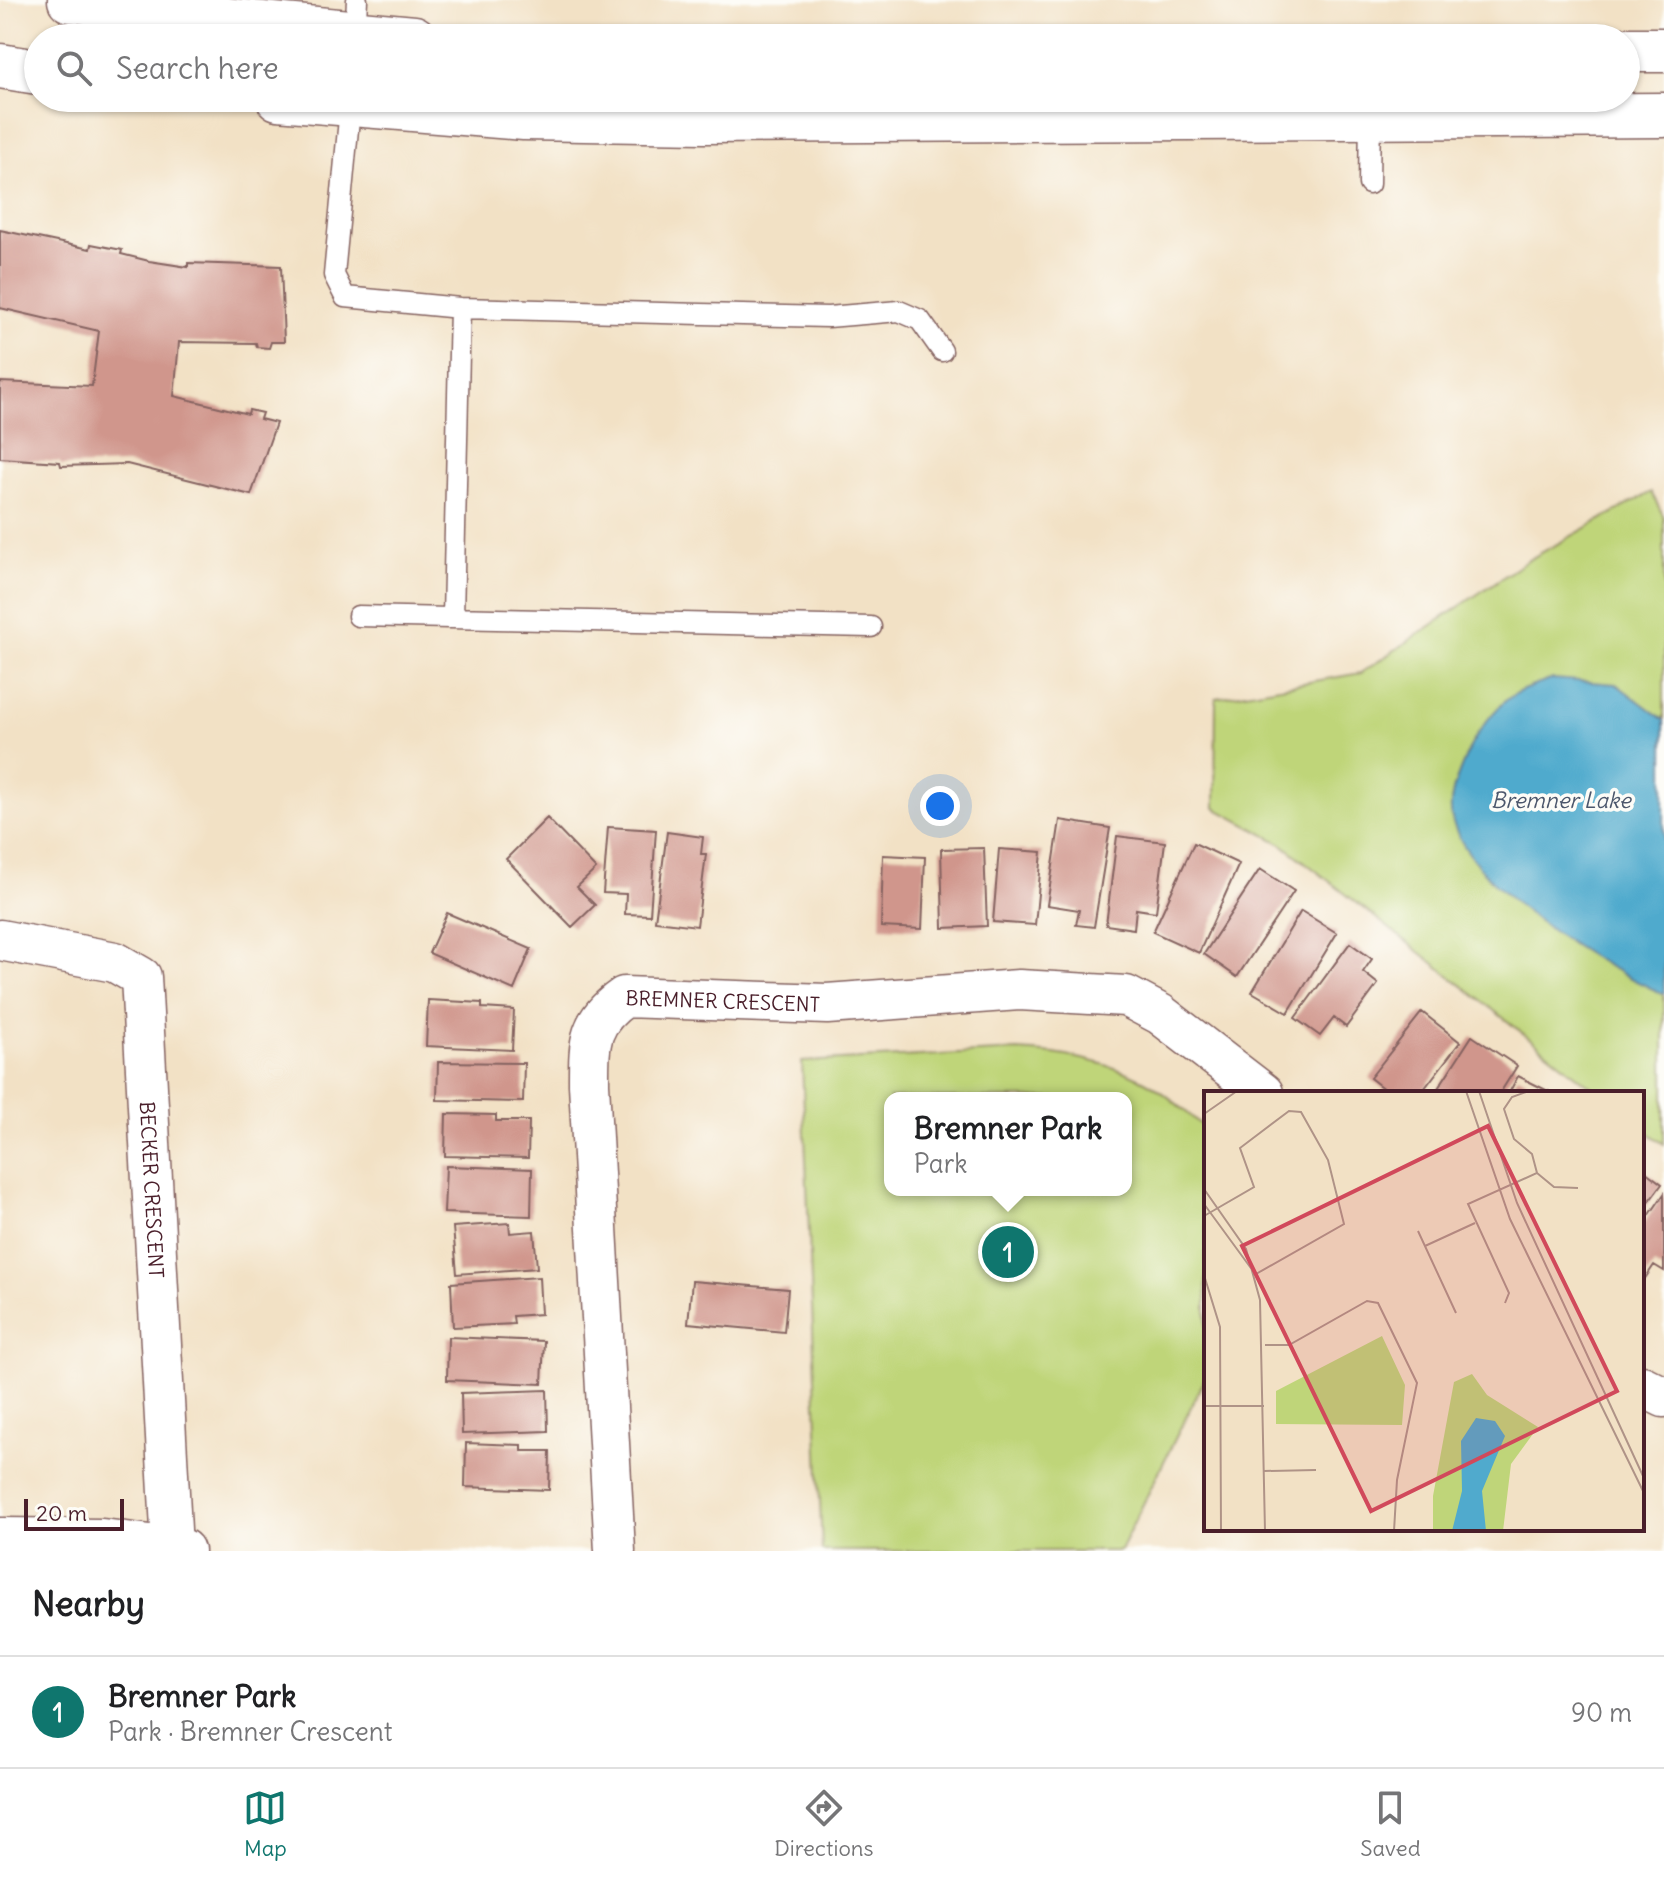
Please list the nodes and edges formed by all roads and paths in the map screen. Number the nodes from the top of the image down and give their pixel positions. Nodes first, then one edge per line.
1 (70, 0) edge
2 (356, 23) edge
3 (1640, 50) edge
4 (1664, 50) edge
5 (0, 66) edge
6 (24, 70) edge
7 (350, 112) edge
8 (459, 112) edge
9 (1165, 112) edge
10 (1370, 112) edge
11 (1538, 112) edge
12 (1664, 115) edge
13 (1369, 184) dead end
14 (460, 308) junction
15 (942, 351) dead end
16 (358, 616) dead end
17 (453, 617) junction
18 (871, 627) dead end
19 (0, 940) edge
20 (1260, 1091) edge
21 (1644, 1387) edge
22 (1664, 1397) edge
23 (0, 1540) edge
24 (173, 1550) edge
25 (615, 1551) edge

1 - 2 main road
3 - 4 main road
5 - 6 main road
7 - 14 lane
8 - 9 main road
10 - 13 lane
11 - 12 main road
14 - 15 lane
14 - 17 lane
16 - 17 lane
17 - 18 lane
19 - 24 street, BECKER CRESCENT
20 - 25 street, BREMNER CRESCENT
21 - 22 street
23 - 24 main road

